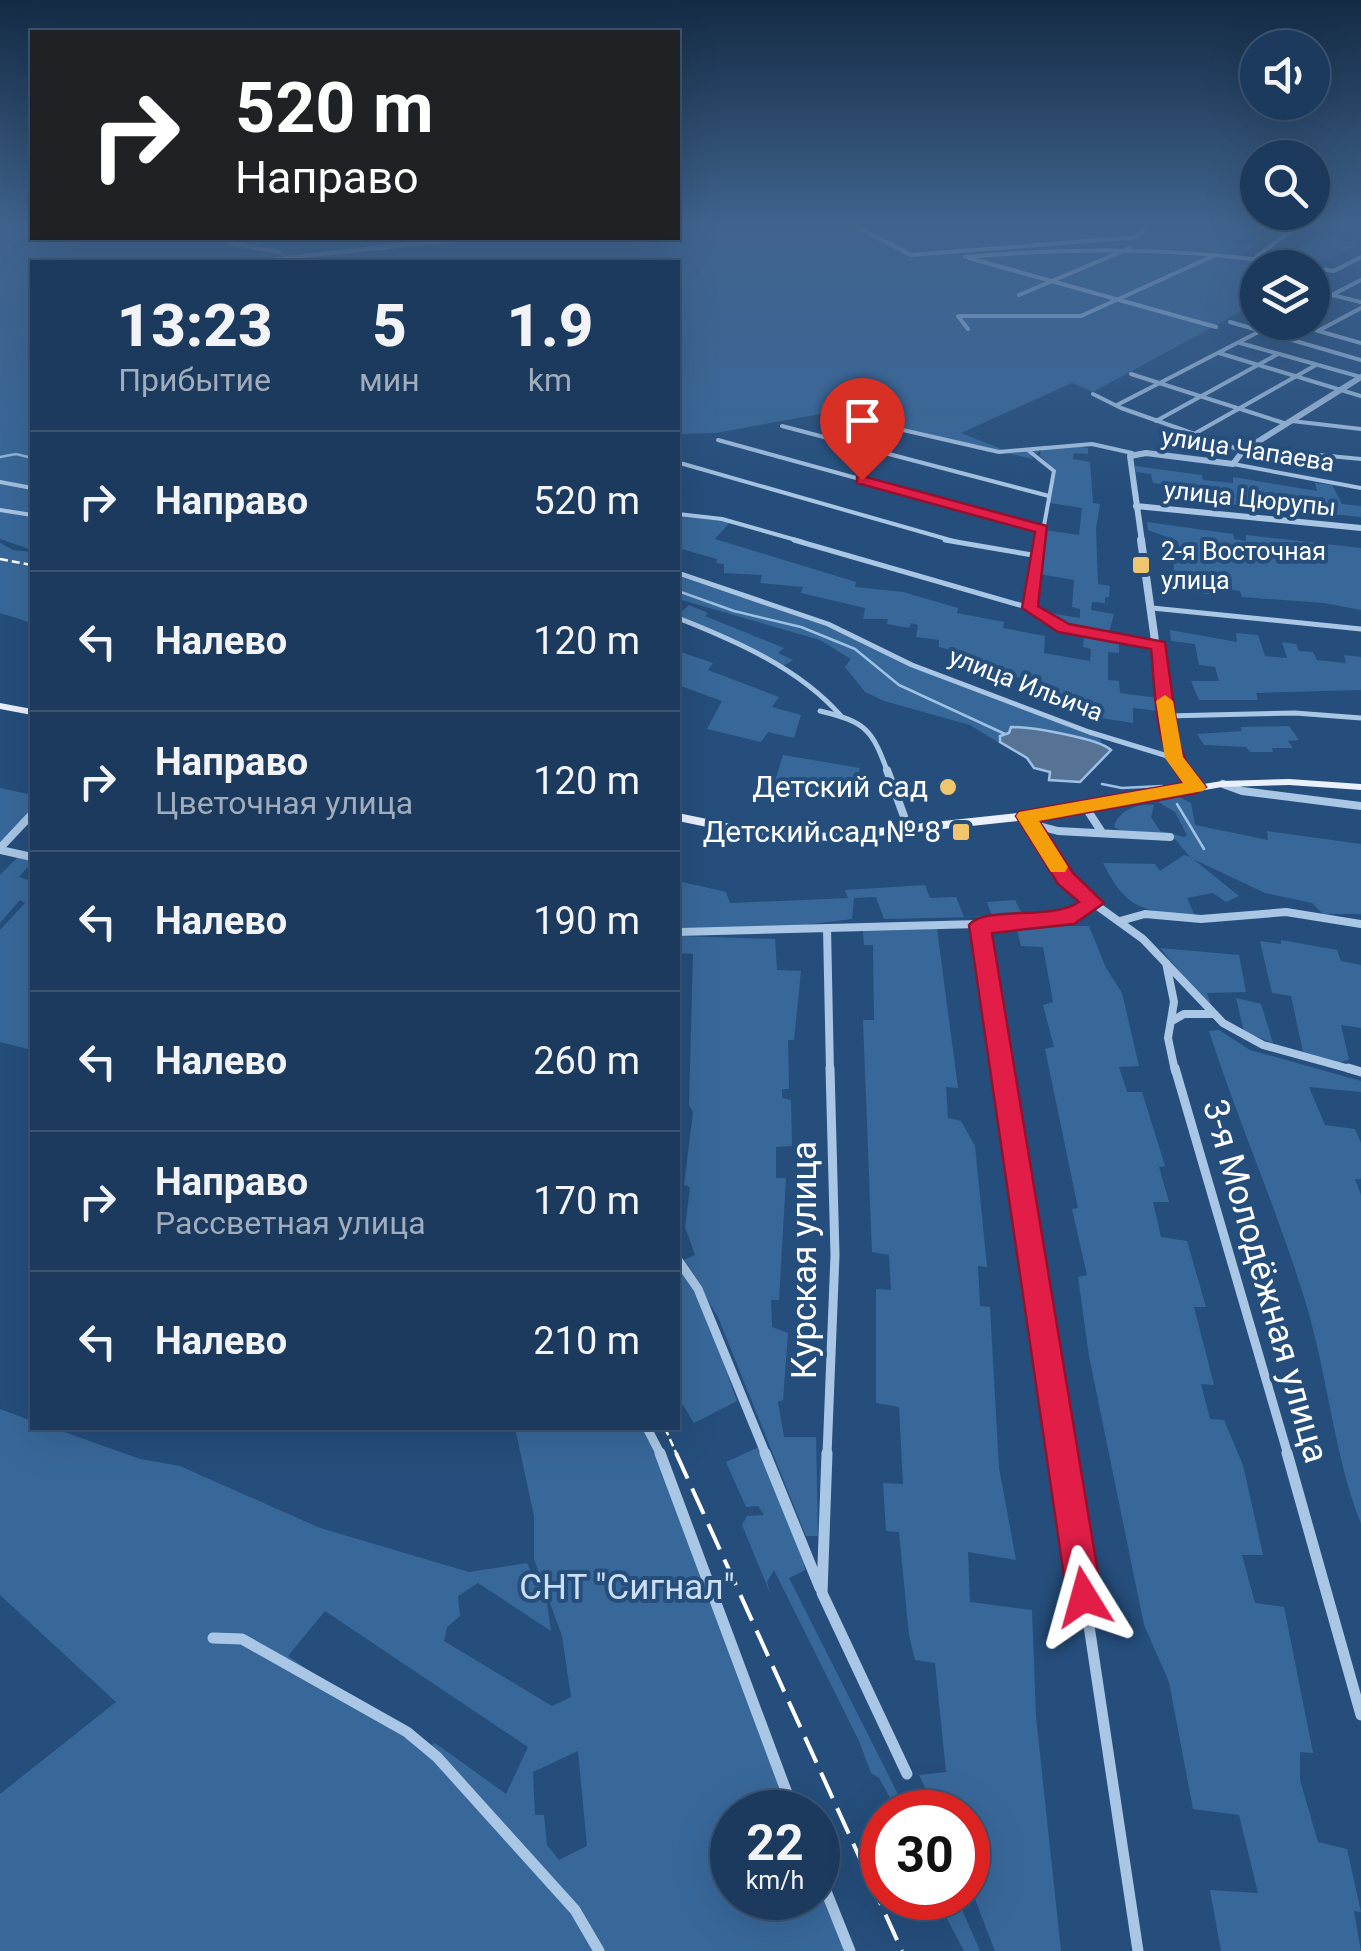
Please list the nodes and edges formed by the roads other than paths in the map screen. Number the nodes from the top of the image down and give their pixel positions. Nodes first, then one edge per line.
1 (1083, 315) edge
2 (1174, 315) edge
3 (1230, 322) dead end
4 (1240, 325) edge
5 (1216, 327) dead end
6 (968, 329) dead end
7 (1330, 334) edge
8 (1244, 340) edge
9 (1290, 340) edge
10 (1360, 341) edge
11 (1240, 342) junction
12 (1219, 354) junction
13 (1278, 354) junction
14 (1361, 360) edge
15 (1257, 365) junction
16 (1316, 365) junction
17 (1131, 374) dead end
18 (1296, 377) junction
19 (1361, 377) edge
20 (1161, 383) junction
21 (1340, 390) junction
22 (1093, 394) dead end
23 (1201, 396) junction
24 (1361, 396) edge
25 (1116, 405) junction
26 (1240, 408) junction
27 (1156, 420) junction
28 (868, 422) dead end
29 (1289, 422) junction
30 (782, 426) dead end
31 (1360, 430) edge
32 (1194, 434) junction
33 (718, 440) dead end
34 (1245, 449) junction
35 (1029, 451) junction
36 (1131, 455) junction
37 (1361, 459) edge
38 (680, 463) edge
39 (1234, 464) junction
40 (0, 482) edge
41 (30, 488) edge
42 (1361, 488) edge
43 (1049, 496) junction
44 (1136, 506) junction
45 (0, 510) edge
46 (680, 514) edge
47 (30, 515) edge
48 (1361, 528) edge
49 (1042, 529) junction
50 (1038, 556) junction
51 (680, 574) edge
52 (1030, 608) junction
53 (1152, 608) junction
54 (680, 619) edge
55 (1361, 629) edge
56 (1159, 645) junction
57 (0, 706) edge
58 (820, 710) dead end
59 (30, 712) edge
60 (841, 716) junction
61 (1166, 716) junction
62 (1361, 718) edge
63 (1174, 758) junction
64 (1222, 784) junction
65 (1196, 787) junction
66 (1361, 787) edge
67 (1361, 806) edge
68 (1086, 808) junction
69 (30, 816) edge
70 (680, 817) edge
71 (1028, 820) junction
72 (908, 830) junction
73 (1101, 831) junction
74 (1170, 838) dead end
75 (0, 849) edge
76 (30, 856) edge
77 (1094, 903) junction
78 (1120, 921) junction
79 (1361, 924) edge
80 (980, 925) junction
81 (827, 928) junction
82 (680, 932) edge
83 (1166, 963) junction
84 (1212, 1014) junction
85 (1169, 1025) junction
86 (1361, 1072) edge
87 (680, 1263) edge
88 (647, 1430) edge
89 (822, 1592) junction
90 (213, 1638) dead end
91 (1361, 1715) edge
92 (907, 1774) dead end
93 (786, 1790) edge
94 (838, 1920) edge
95 (598, 1951) edge
96 (850, 1951) edge
97 (1138, 1951) edge

1 - 6 street
2 - 5 street
3 - 4 street
7 - 10 street
8 - 11 street
9 - 14 street
11 - 12 street
11 - 13 street
12 - 15 street
12 - 20 street
13 - 15 street
13 - 16 street
15 - 18 street
15 - 23 street
16 - 18 street
16 - 19 street
17 - 20 street
18 - 21 street
18 - 26 street
19 - 21 street
20 - 23 street
20 - 25 street
21 - 24 street
21 - 29 street
22 - 25 street
23 - 26 street
23 - 27 street
25 - 27 street
26 - 29 street
26 - 32 street
27 - 32 street
28 - 35 street
29 - 31 street
29 - 34 street
30 - 43 street
32 - 34 street
33 - 49 street
34 - 37 street
34 - 39 street
35 - 36 street
35 - 43 street
36 - 39 street, улица Чапаева
36 - 44 street
38 - 50 street
39 - 42 street, улица Чапаева
40 - 41 street
43 - 49 street
44 - 48 street, улица Цюрупы
44 - 53 street
45 - 47 street
46 - 52 street
49 - 50 street
50 - 52 street
51 - 63 street, улица Ильича
52 - 56 street
53 - 55 street
53 - 56 street
54 - 60 street
56 - 61 street
57 - 59 main road
58 - 60 street
60 - 72 street
61 - 62 street
61 - 63 street
63 - 65 street
64 - 65 main road
64 - 66 main road
64 - 67 street
65 - 68 main road
68 - 71 main road
68 - 73 street
69 - 75 street
70 - 72 main road
71 - 72 main road
71 - 73 street
71 - 77 street
73 - 74 street
75 - 76 street
77 - 78 street
77 - 80 street
78 - 79 street
78 - 83 street
80 - 81 street
80 - 97 street
81 - 82 street
81 - 89 street, Курская улица
83 - 84 street
83 - 85 street, 3-я Молодёжная улица
84 - 85 street
84 - 86 street
85 - 91 street, 3-я Молодёжная улица
87 - 89 street, Курская улица
88 - 93 street
89 - 92 street, Курская улица
90 - 95 street
94 - 96 street

